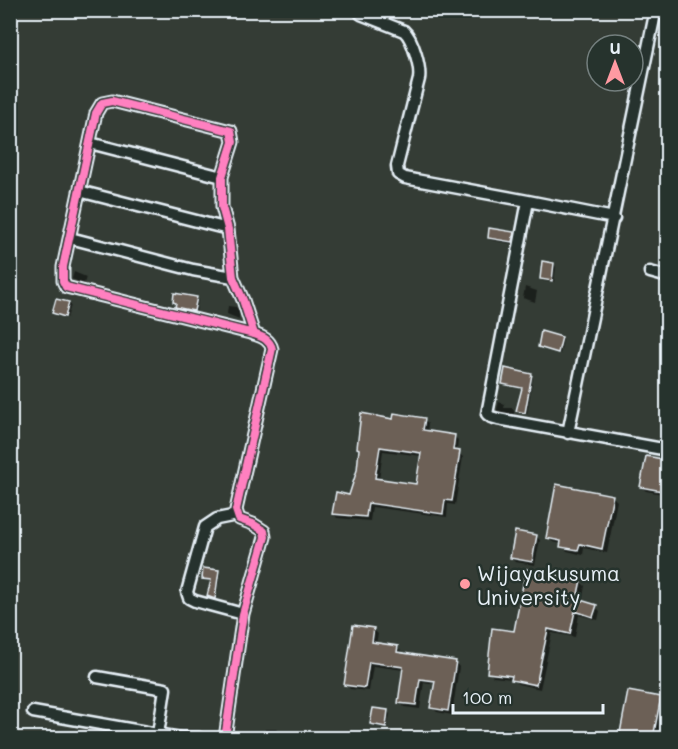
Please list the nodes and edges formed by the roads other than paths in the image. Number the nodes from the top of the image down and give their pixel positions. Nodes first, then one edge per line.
1 (361, 14) dead end
2 (655, 14) dead end
3 (90, 143) junction
4 (222, 177) junction
5 (79, 191) junction
6 (528, 201) junction
7 (614, 218) junction
8 (228, 229) junction
9 (70, 238) junction
10 (650, 273) dead end
11 (233, 277) junction
12 (668, 277) edge
13 (254, 334) junction
14 (568, 433) junction
15 (668, 450) edge
16 (237, 515) junction
17 (243, 614) junction
18 (97, 677) dead end
19 (33, 712) dead end
20 (158, 734) junction
21 (199, 738) edge
22 (225, 738) edge

1 - 6 street
2 - 7 street
3 - 4 street
3 - 4 street
3 - 5 street
4 - 8 street
5 - 8 street
5 - 9 street
6 - 7 street
6 - 14 street
7 - 14 street
8 - 11 street
9 - 11 street
9 - 13 street
10 - 12 street
11 - 13 street
13 - 16 street
14 - 15 street
16 - 17 street
16 - 17 street
17 - 22 street
18 - 20 street
19 - 20 street
20 - 21 street

